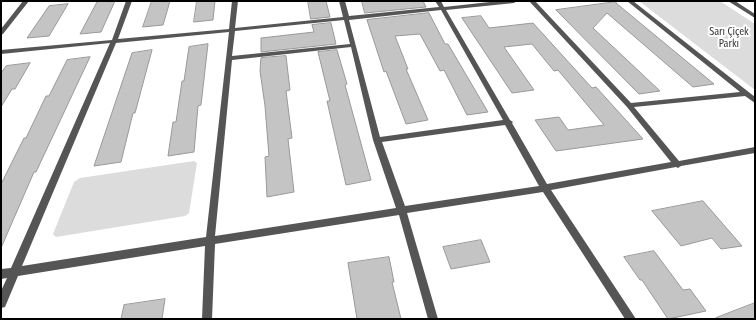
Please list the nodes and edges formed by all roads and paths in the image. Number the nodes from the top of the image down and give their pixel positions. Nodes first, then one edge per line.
1 (26, 1) edge
2 (129, 1) edge
3 (235, 1) edge
4 (342, 1) edge
5 (438, 1) edge
6 (514, 1) edge
7 (532, 1) edge
8 (630, 1) edge
9 (734, 2) edge
10 (443, 8) junction
11 (755, 16) edge
12 (347, 18) junction
13 (232, 30) junction
14 (1, 33) edge
15 (114, 41) junction
16 (353, 45) junction
17 (1, 52) edge
18 (229, 58) junction
19 (745, 94) junction
20 (755, 102) edge
21 (629, 105) junction
22 (509, 122) junction
23 (377, 140) junction
24 (755, 150) edge
25 (678, 165) junction
26 (545, 188) junction
27 (402, 211) junction
28 (210, 242) junction
29 (14, 272) junction
30 (1, 274) edge
31 (1, 303) edge
32 (206, 319) edge
33 (433, 319) edge
34 (631, 319) edge

1 - 14 street
2 - 15 street
3 - 13 street
4 - 12 street
5 - 10 street
6 - 10 street
7 - 21 street
8 - 19 street
9 - 11 street
10 - 12 street
10 - 22 street
12 - 13 street
12 - 16 street
13 - 15 street
13 - 18 street
15 - 17 street
15 - 29 street
16 - 18 street
16 - 23 street
18 - 28 street
19 - 20 street
19 - 21 street
21 - 25 street
22 - 23 street
22 - 26 street
23 - 27 street
24 - 25 street
25 - 26 street
26 - 27 street
26 - 34 street
27 - 28 street
27 - 33 street
28 - 29 street
28 - 32 street
29 - 30 street
29 - 31 street

